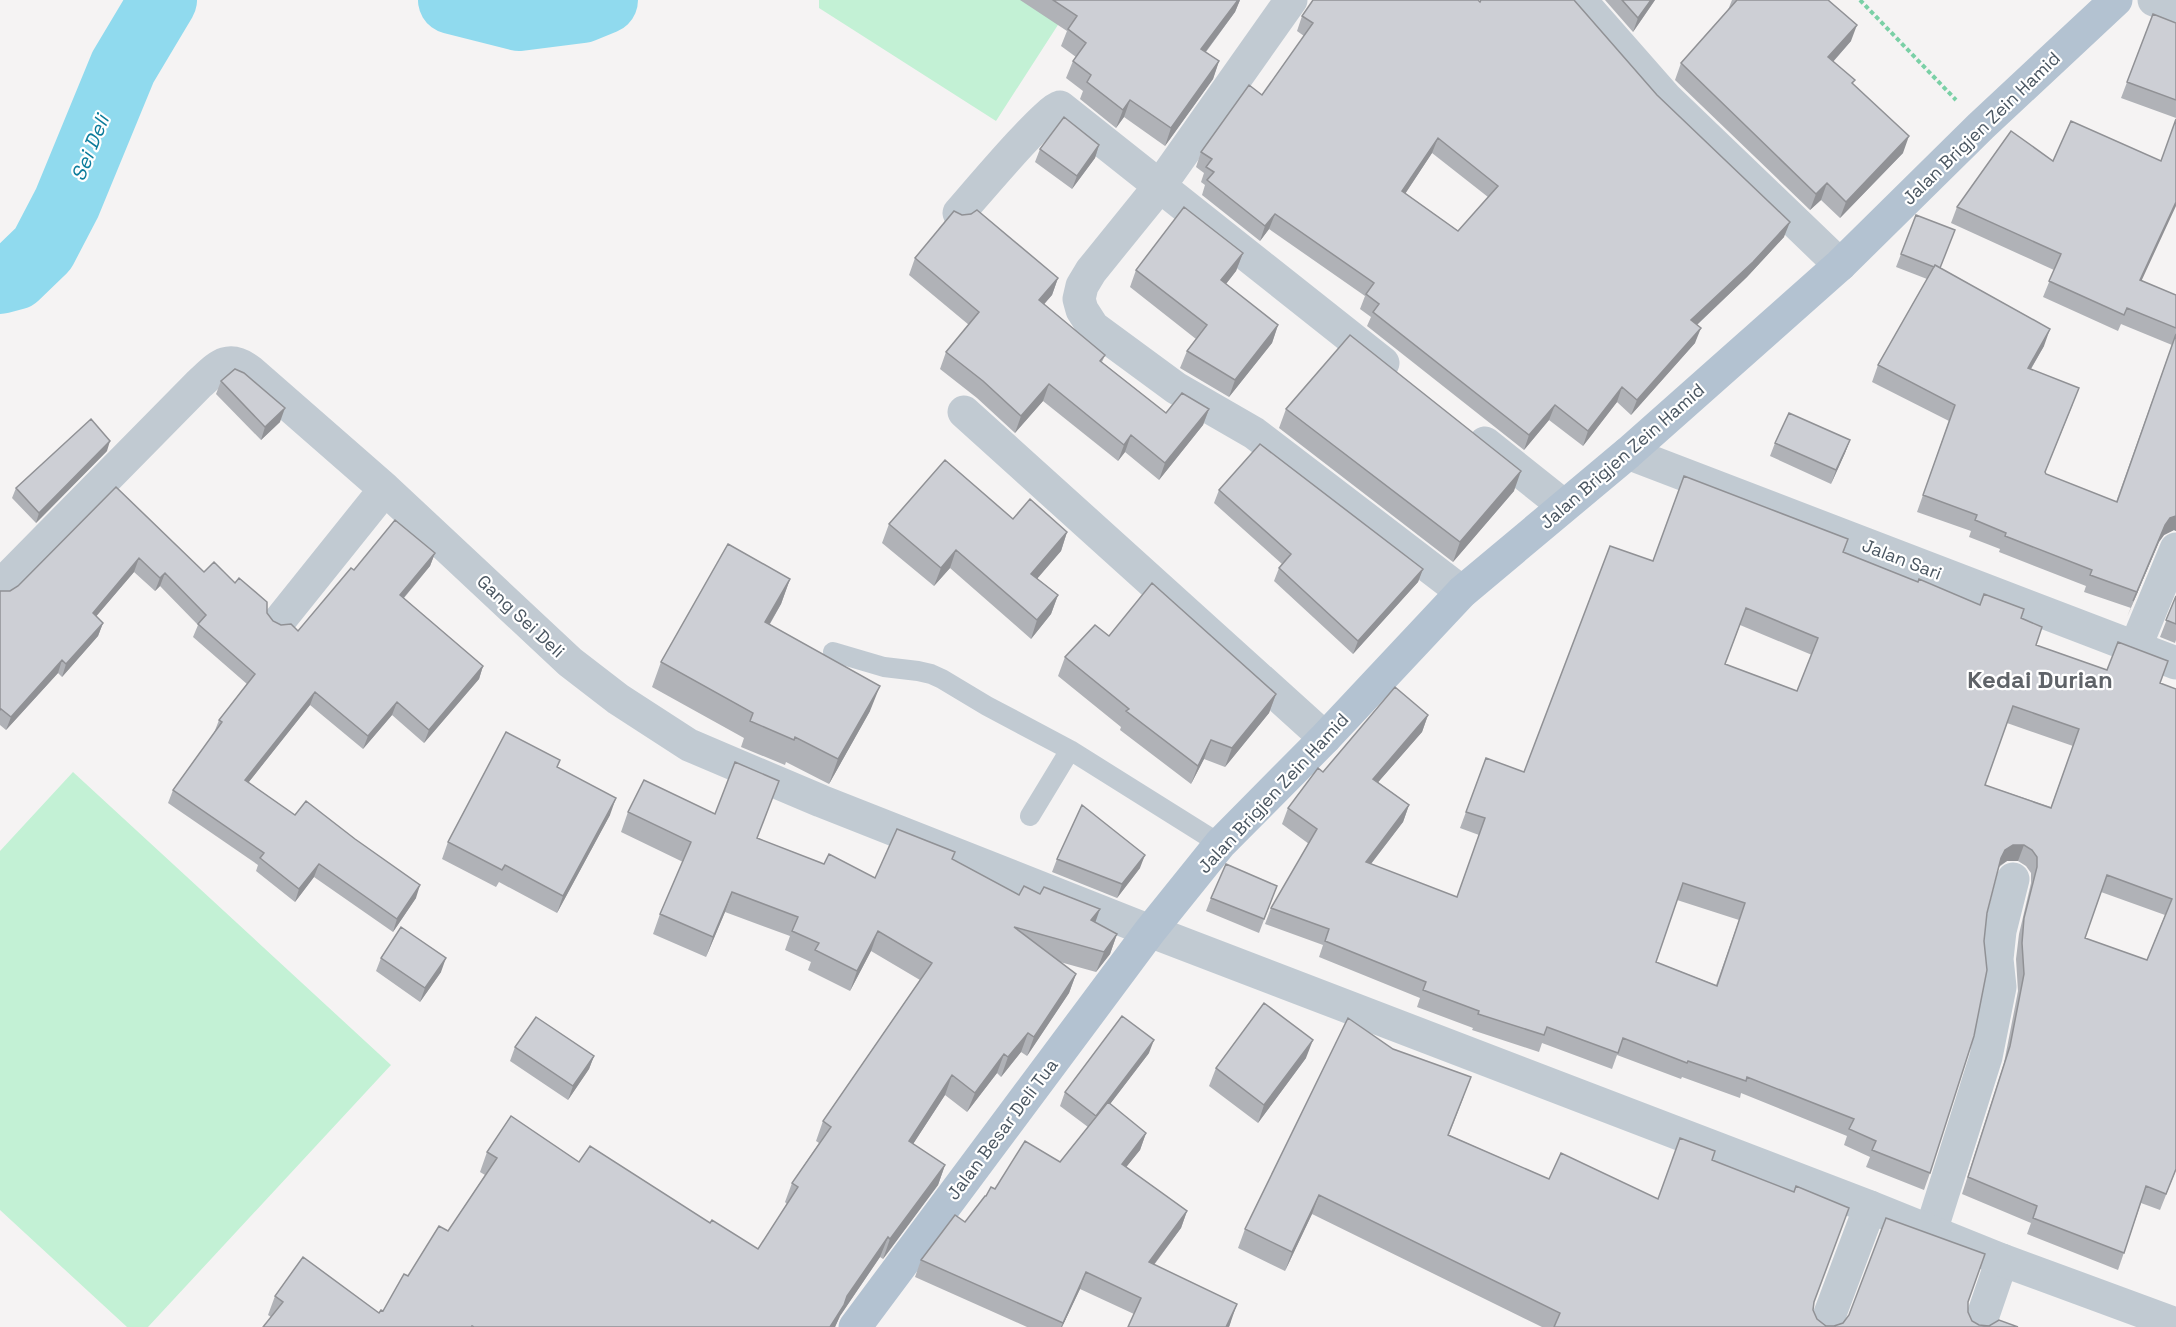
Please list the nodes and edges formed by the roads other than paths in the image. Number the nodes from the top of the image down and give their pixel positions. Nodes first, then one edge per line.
1 (1291, 0) edge
2 (1580, 0) edge
3 (2115, 0) edge
4 (2154, 0) edge
5 (2176, 9) edge
6 (1159, 187) junction
7 (959, 213) edge
8 (1840, 265) junction
9 (1404, 380) edge
10 (964, 412) dead end
11 (1461, 424) edge
12 (1628, 453) junction
13 (385, 489) junction
14 (1564, 506) junction
15 (2176, 549) edge
16 (0, 586) edge
17 (1462, 592) junction
18 (280, 620) dead end
19 (2135, 648) junction
20 (832, 652) dead end
21 (2176, 663) edge
22 (1325, 738) junction
23 (1070, 750) junction
24 (1030, 816) dead end
25 (1220, 844) junction
26 (2013, 879) dead end
27 (1150, 931) junction
28 (1870, 1207) junction
29 (1931, 1231) junction
30 (2002, 1260) junction
31 (2176, 1324) edge
32 (855, 1327) edge
33 (1825, 1327) edge
34 (1979, 1327) edge

1 - 6 street
2 - 8 street
3 - 8 main road, Jalan Brigjen Zein Hamid
4 - 5 street
6 - 7 street
6 - 9 street
6 - 17 street
8 - 12 main road, Jalan Brigjen Zein Hamid
10 - 22 street
11 - 14 street
12 - 14 main road, Jalan Brigjen Zein Hamid
12 - 19 street, Jalan Sari
13 - 16 street, Gang Sei Deli
13 - 18 street
13 - 27 street, Gang Sei Deli
14 - 17 main road, Jalan Brigjen Zein Hamid
15 - 19 street
17 - 22 main road, Jalan Brigjen Zein Hamid
19 - 21 street, Jalan Sari
20 - 23 lane
22 - 25 main road, Jalan Brigjen Zein Hamid
23 - 24 lane
23 - 25 lane
25 - 27 main road, Jalan Brigjen Zein Hamid
26 - 29 street
27 - 28 street, Gang Sei Deli
27 - 32 main road, Jalan Besar Deli Tua
28 - 29 street, Gang Sei Deli
28 - 33 street
29 - 30 street, Gang Sei Deli
30 - 31 street, Gang Sei Deli
30 - 34 street

